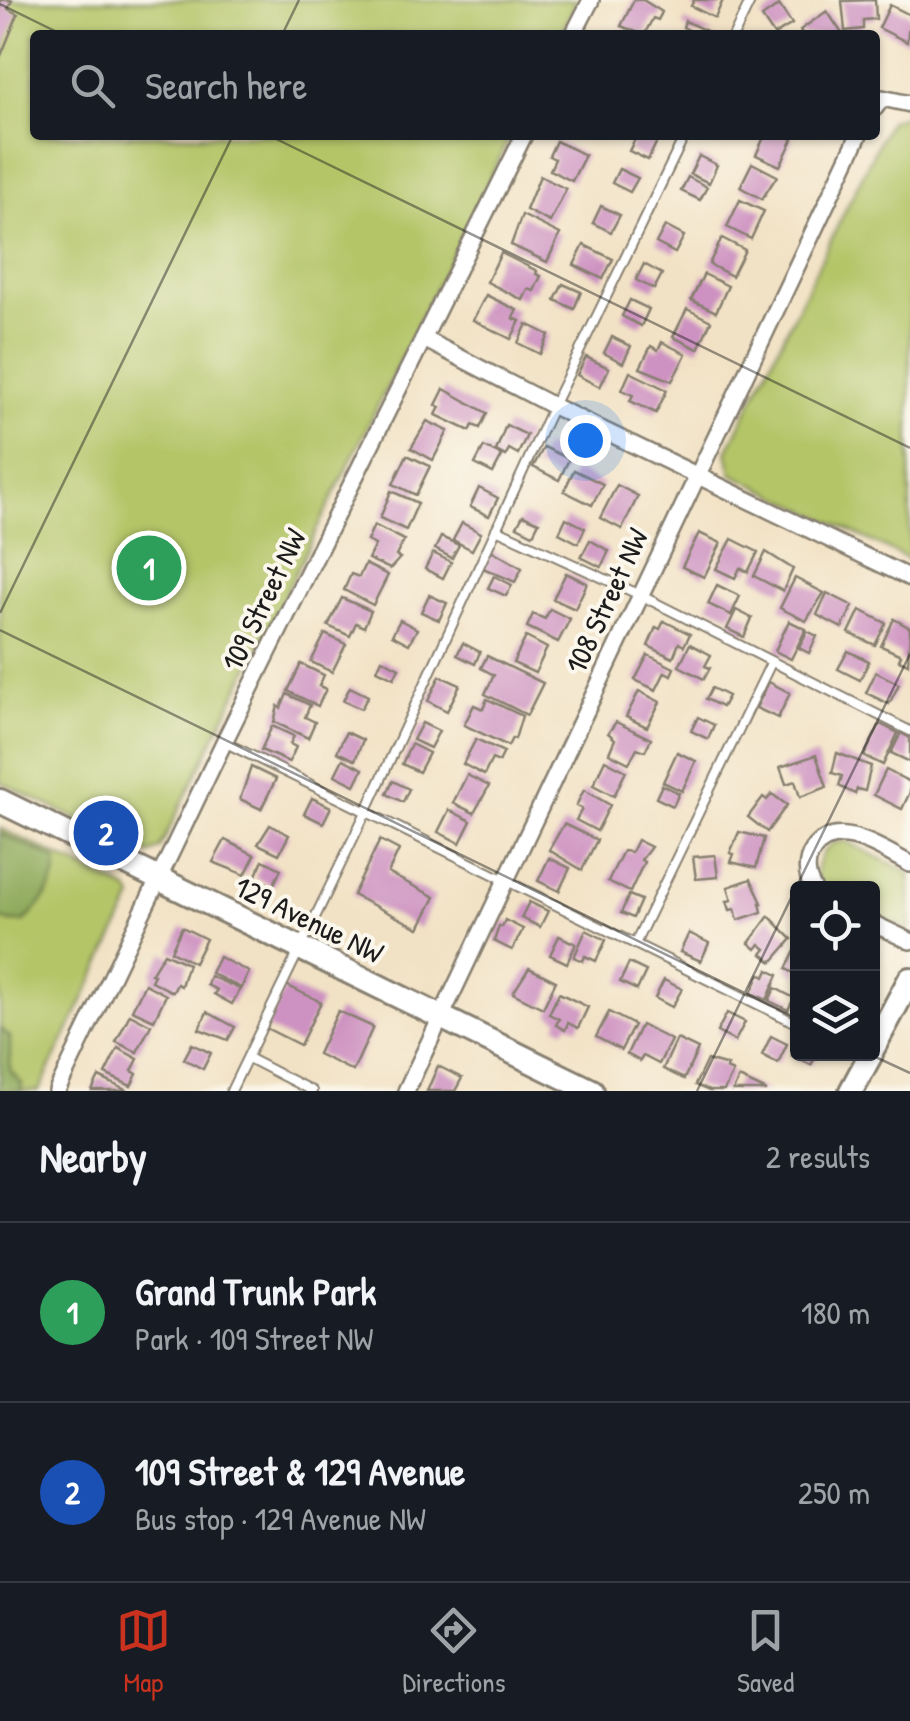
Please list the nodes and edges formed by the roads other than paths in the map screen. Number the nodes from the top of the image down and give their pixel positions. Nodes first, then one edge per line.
1 (590, 0) edge
2 (751, 0) edge
3 (575, 30) edge
4 (736, 30) edge
5 (880, 103) edge
6 (910, 104) edge
7 (522, 140) edge
8 (683, 140) edge
9 (857, 140) edge
10 (424, 339) junction
11 (553, 406) junction
12 (698, 474) junction
13 (496, 529) junction
14 (910, 578) edge
15 (640, 595) junction
16 (771, 662) junction
17 (910, 730) edge
18 (224, 742) junction
19 (0, 801) edge
20 (366, 814) junction
21 (910, 864) edge
22 (160, 880) junction
23 (810, 881) edge
24 (508, 883) junction
25 (880, 926) edge
26 (910, 940) edge
27 (636, 944) junction
28 (301, 949) junction
29 (910, 978) edge
30 (442, 1017) junction
31 (790, 1020) edge
32 (880, 1031) edge
33 (248, 1058) junction
34 (864, 1061) edge
35 (57, 1091) edge
36 (231, 1091) edge
37 (312, 1091) edge
38 (406, 1091) edge
39 (592, 1091) edge
40 (852, 1091) edge

1 - 3 street
2 - 4 lane
5 - 6 street
7 - 10 street, 109 Street NW
8 - 11 lane
9 - 12 street, 108 Street NW
10 - 11 street
10 - 18 street, 109 Street NW
11 - 12 street
11 - 13 lane
12 - 14 street
12 - 15 street, 108 Street NW
13 - 15 lane
13 - 20 lane
15 - 16 lane
15 - 24 street, 108 Street NW
16 - 17 lane
16 - 27 lane
18 - 20 lane
18 - 22 street, 109 Street NW
19 - 22 street, 129 Avenue NW
20 - 24 lane
20 - 28 lane
21 - 23 street
22 - 28 street, 129 Avenue NW
22 - 35 street, 109 Street NW
24 - 27 lane
24 - 30 street, 108 Street NW
25 - 26 street
27 - 31 lane
28 - 30 street, 129 Avenue NW
28 - 33 lane
29 - 32 street
30 - 38 street, 108 Street NW
30 - 39 street, 129 Avenue NW
33 - 36 lane
33 - 37 lane
34 - 40 street

